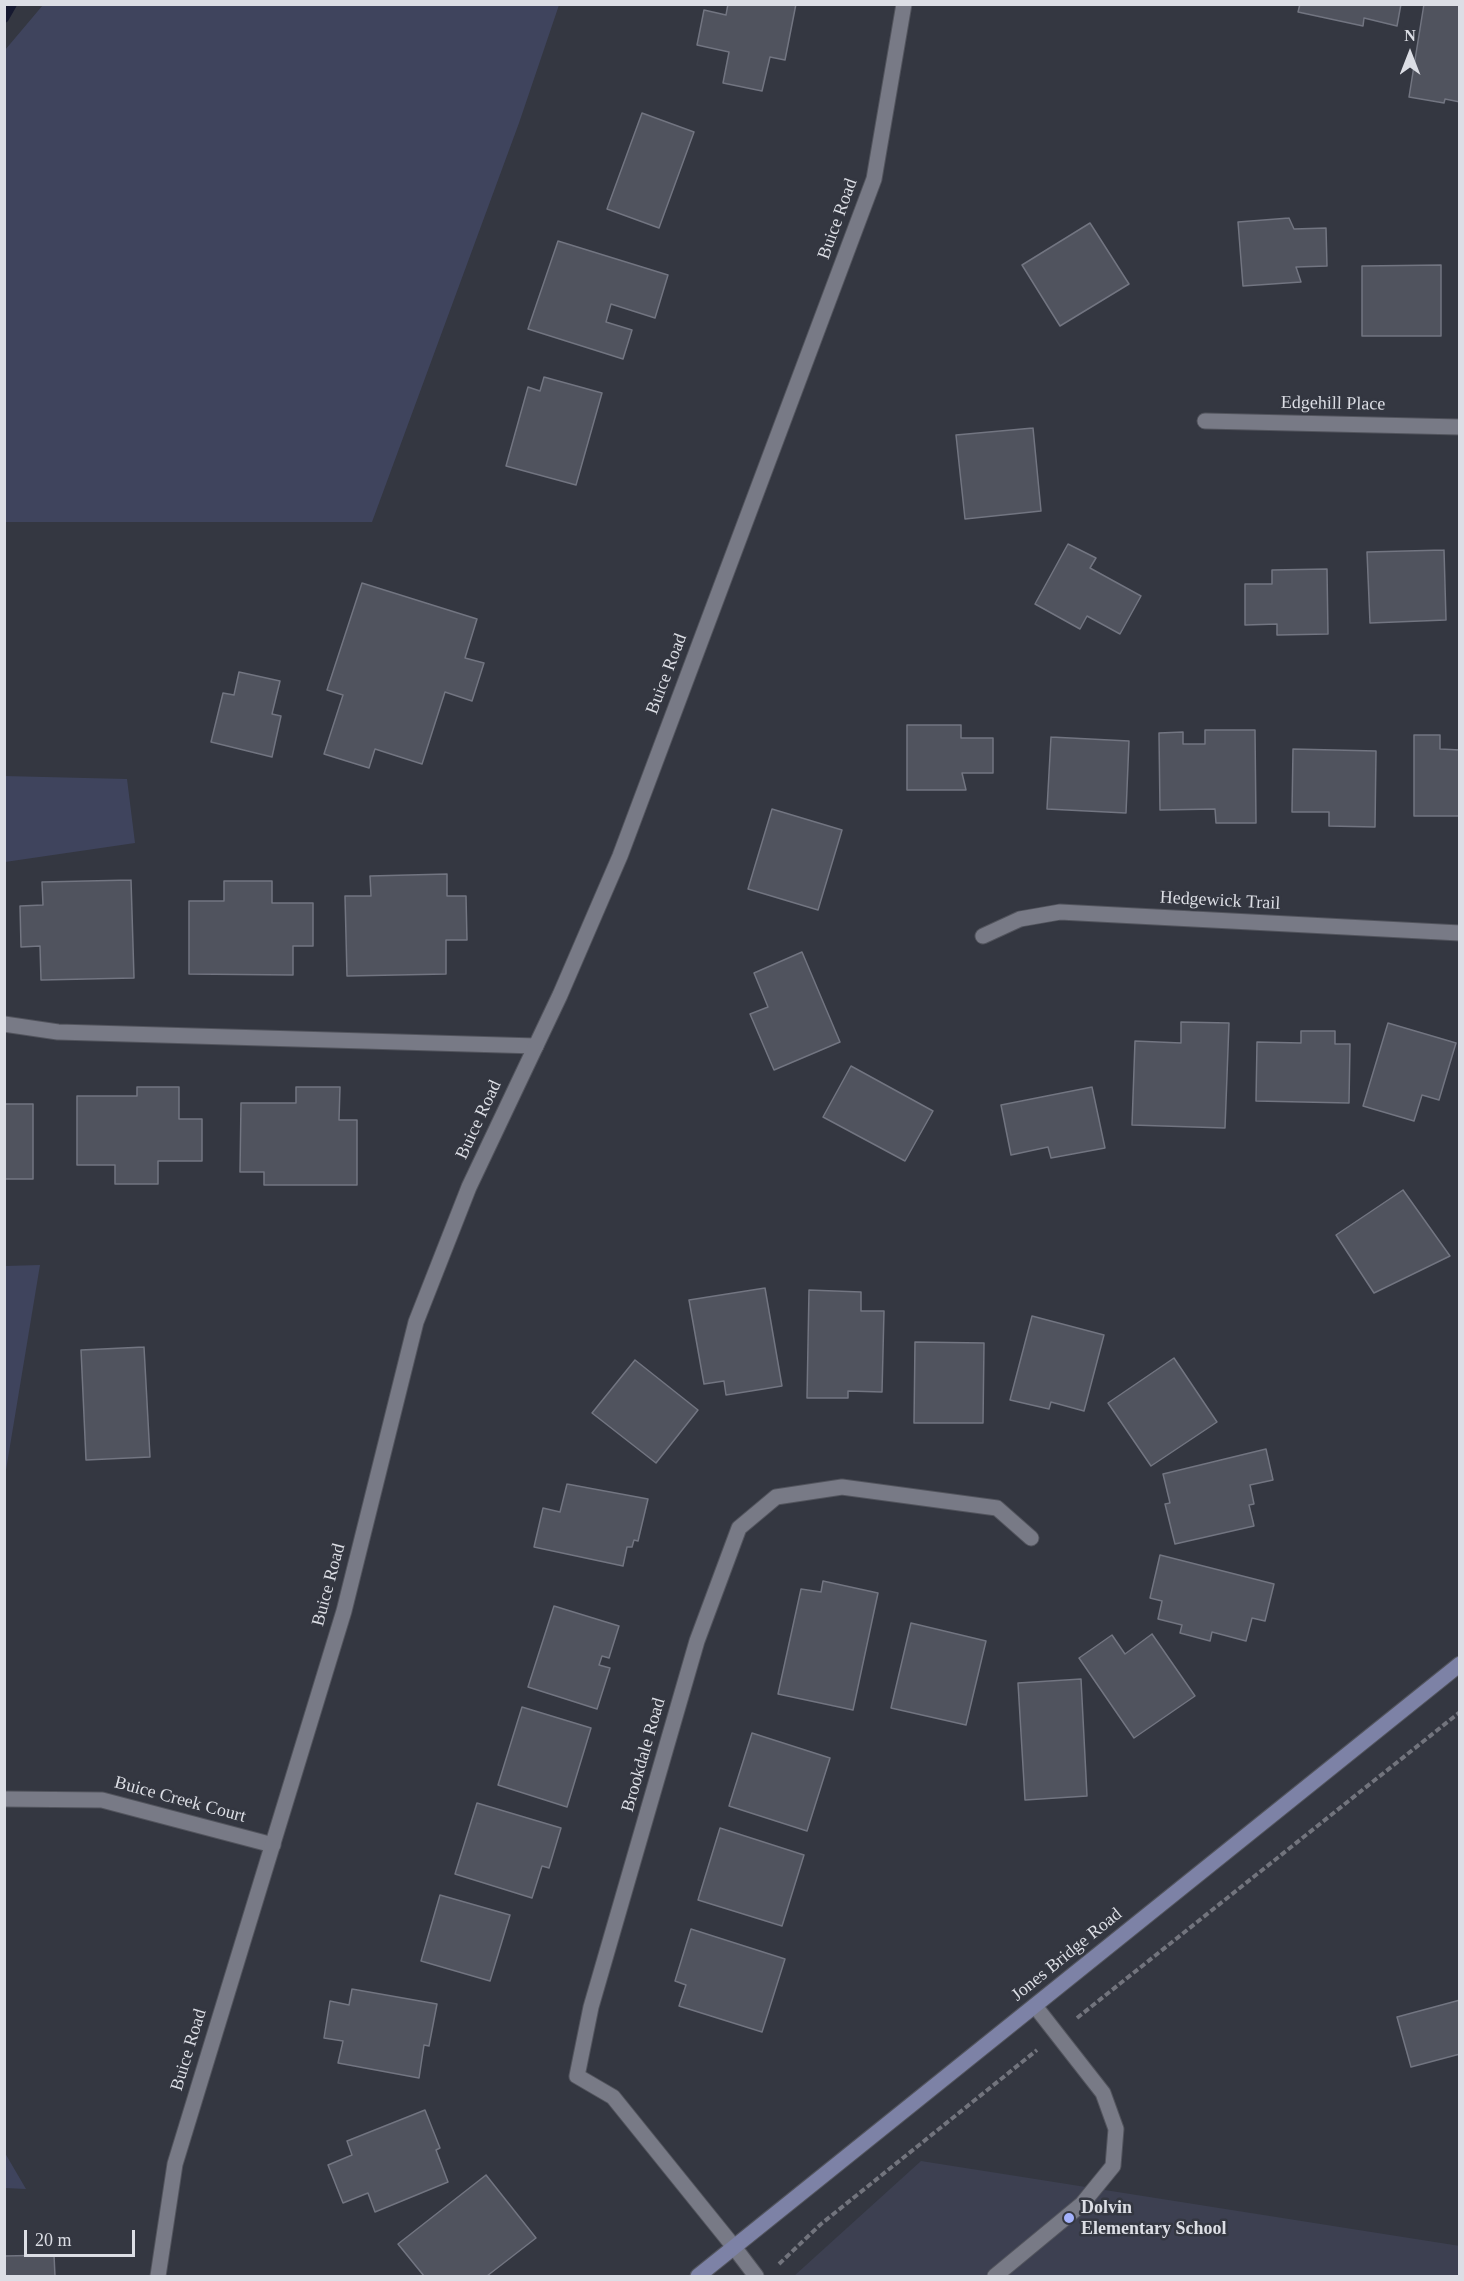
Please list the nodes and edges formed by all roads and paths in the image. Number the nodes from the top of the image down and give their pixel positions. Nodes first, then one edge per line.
1 (904, 4) edge
2 (1205, 421) dead end
3 (1460, 427) edge
4 (1460, 933) edge
5 (983, 936) dead end
6 (4, 1024) edge
7 (536, 1046) junction
8 (1031, 1538) dead end
9 (1460, 1664) edge
10 (1460, 1712) edge
11 (4, 1799) edge
12 (273, 1845) junction
13 (1035, 2006) junction
14 (1059, 2033) junction
15 (734, 2247) junction
16 (773, 2269) dead end
17 (158, 2277) edge
18 (698, 2277) edge
19 (756, 2277) edge
20 (994, 2277) edge

1 - 7 street, Buice Road
2 - 3 street, Edgehill Place
4 - 5 street, Hedgewick Trail
6 - 7 street
7 - 12 street, Buice Road
8 - 15 street, Brookdale Road
9 - 13 main road, Jones Bridge Road
10 - 14 path
11 - 12 street, Buice Creek Court
12 - 17 street, Buice Road
13 - 14 street
13 - 15 main road, Jones Bridge Road
14 - 16 path
14 - 20 street
15 - 18 main road, Jones Bridge Road
15 - 19 street

